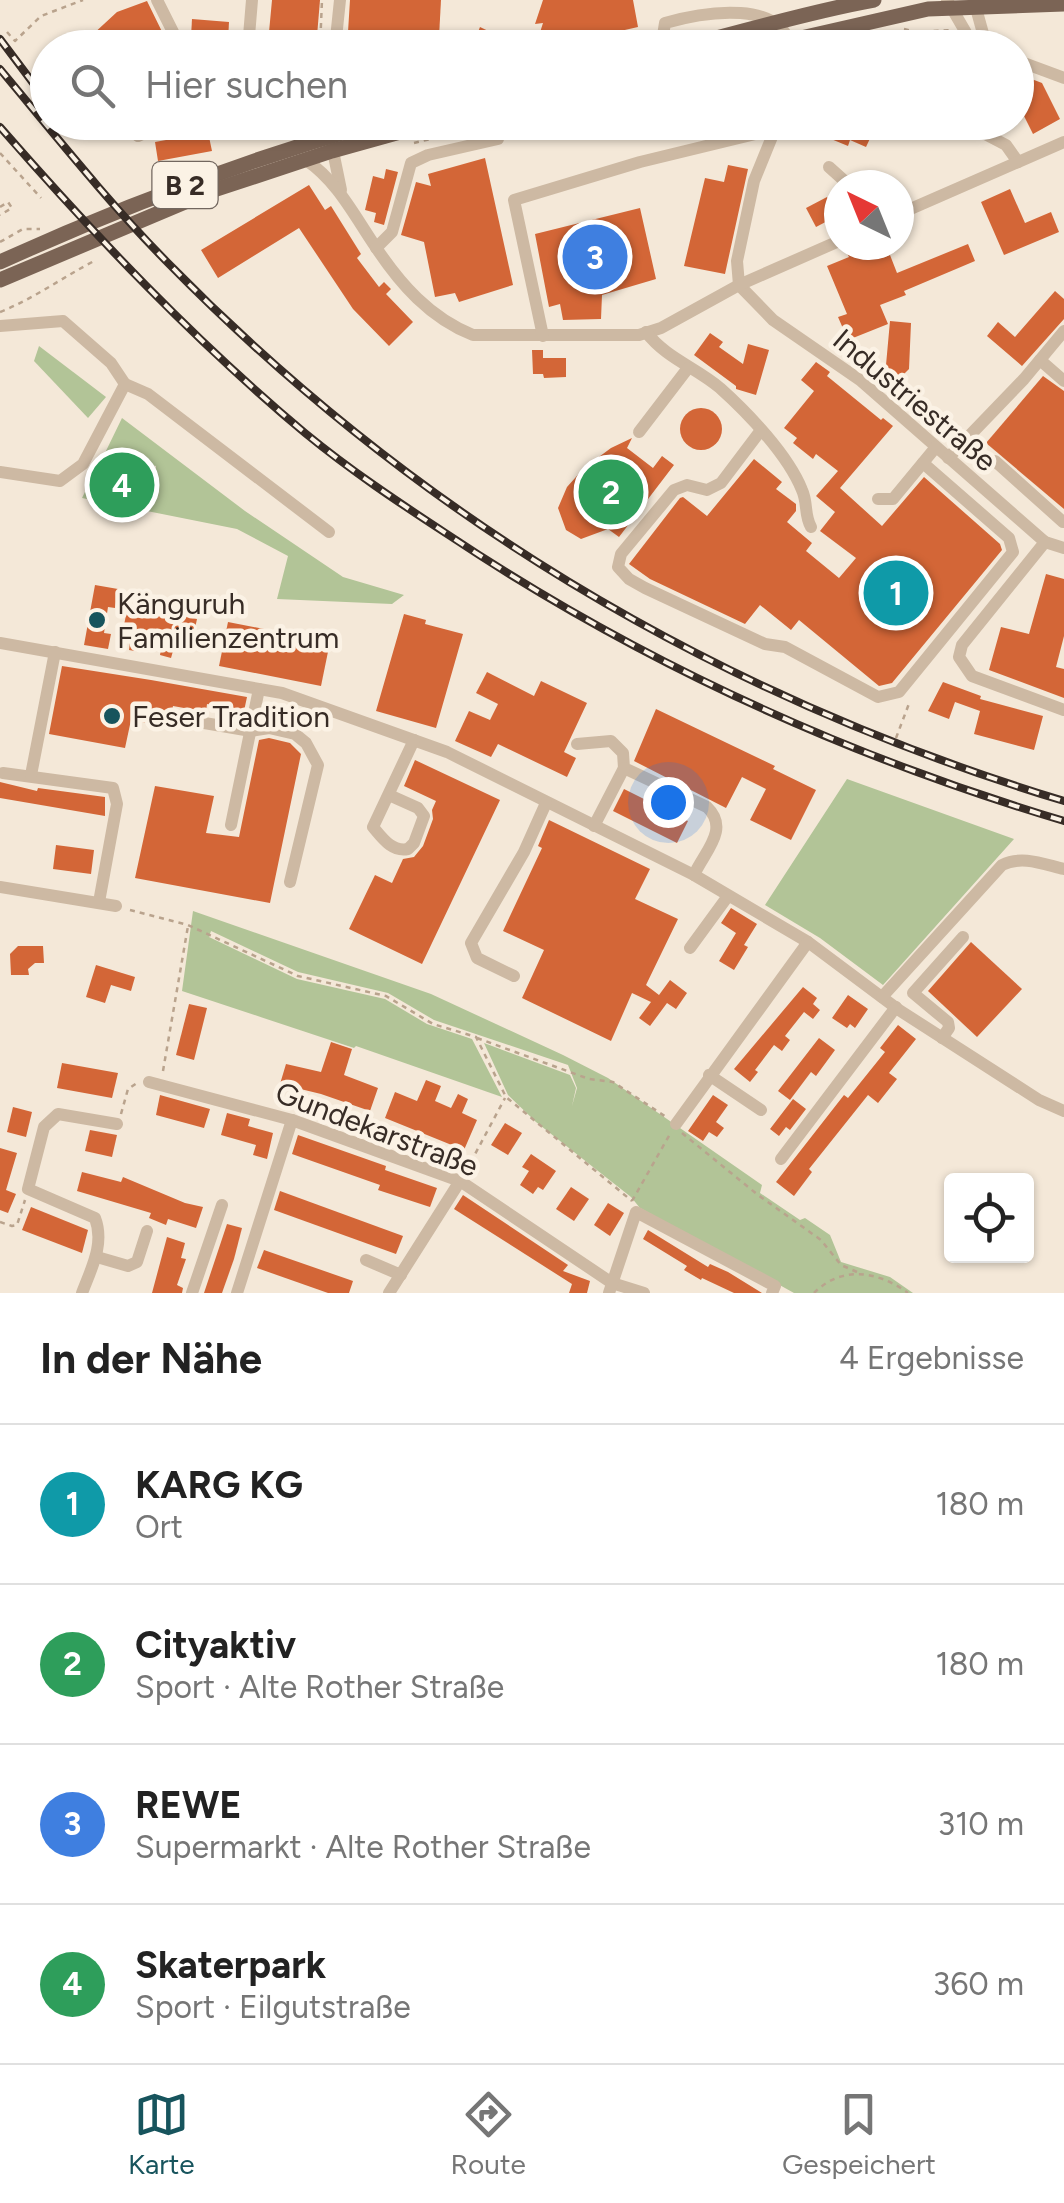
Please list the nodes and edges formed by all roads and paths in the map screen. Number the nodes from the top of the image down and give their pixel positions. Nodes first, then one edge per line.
1 (83, 0) edge
2 (156, 0) edge
3 (252, 0) edge
4 (322, 0) edge
5 (340, 0) edge
6 (874, 0) edge
7 (976, 3) edge
8 (949, 4) edge
9 (1064, 4) edge
10 (780, 19) junction
11 (894, 26) dead end
12 (964, 28) joint
13 (172, 30) edge
14 (250, 30) edge
15 (321, 30) edge
16 (337, 30) edge
17 (664, 30) edge
18 (741, 30) edge
19 (784, 30) edge
20 (845, 30) edge
21 (910, 30) edge
22 (941, 30) edge
23 (982, 30) edge
24 (7, 32) dead end
25 (1034, 67) edge
26 (1064, 78) edge
27 (320, 140) edge
28 (326, 140) edge
29 (330, 140) edge
30 (426, 140) edge
31 (494, 140) edge
32 (724, 140) edge
33 (771, 140) edge
34 (996, 140) edge
35 (1064, 142) edge
36 (409, 144) dead end
37 (0, 154) edge
38 (306, 160) junction
39 (1018, 162) junction
40 (829, 167) dead end
41 (832, 170) edge
42 (344, 197) junction
43 (41, 198) dead end
44 (0, 207) edge
45 (914, 207) edge
46 (0, 215) edge
47 (0, 230) edge
48 (0, 242) edge
49 (376, 248) junction
50 (824, 248) edge
51 (96, 260) dead end
52 (0, 262) edge
53 (0, 280) edge
54 (739, 285) junction
55 (0, 312) edge
56 (0, 326) edge
57 (1064, 331) edge
58 (646, 332) junction
59 (543, 336) junction
60 (1040, 360) junction
61 (688, 368) junction
62 (1064, 381) edge
63 (125, 384) junction
64 (761, 430) junction
65 (639, 432) dead end
66 (936, 447) junction
67 (948, 458) junction
68 (995, 460) dead end
69 (923, 463) junction
70 (0, 472) edge
71 (878, 499) dead end
72 (1064, 522) edge
73 (811, 528) dead end
74 (329, 532) dead end
75 (1045, 541) junction
76 (1064, 548) edge
77 (0, 643) edge
78 (55, 652) junction
79 (259, 688) junction
80 (910, 701) dead end
81 (1064, 710) edge
82 (180, 718) dead end
83 (250, 731) junction
84 (896, 738) dead end
85 (414, 740) junction
86 (577, 744) dead end
87 (624, 768) junction
88 (4, 773) dead end
89 (32, 775) junction
90 (388, 795) junction
91 (546, 803) junction
92 (231, 825) dead end
93 (594, 826) junction
94 (1064, 869) edge
95 (694, 875) junction
96 (290, 882) dead end
97 (0, 887) edge
98 (728, 896) junction
99 (100, 902) junction
100 (116, 906) joint
101 (188, 925) junction
102 (963, 937) dead end
103 (808, 942) junction
104 (690, 948) dead end
105 (514, 976) dead end
106 (913, 994) junction
107 (882, 997) junction
108 (897, 1008) junction
109 (476, 1037) junction
110 (942, 1038) junction
111 (708, 1075) junction
112 (155, 1082) junction
113 (506, 1097) junction
114 (761, 1110) dead end
115 (1064, 1112) edge
116 (292, 1120) junction
117 (116, 1124) joint
118 (676, 1124) junction
119 (780, 1160) dead end
120 (460, 1181) junction
121 (28, 1189) junction
122 (222, 1205) dead end
123 (634, 1206) junction
124 (0, 1222) edge
125 (148, 1232) dead end
126 (96, 1257) junction
127 (366, 1260) dead end
128 (857, 1272) junction
129 (401, 1275) junction
130 (611, 1288) edge
131 (774, 1290) edge
132 (82, 1293) edge
133 (192, 1293) edge
134 (237, 1293) edge
135 (390, 1293) edge
136 (644, 1293) edge
137 (814, 1293) edge
138 (908, 1293) edge

1 - 24 path
2 - 13 street
3 - 14 street
4 - 15 path
5 - 16 street
6 - 10 main road
7 - 8 main road
7 - 9 main road
7 - 23 street
8 - 12 street
8 - 20 main road
10 - 17 street
10 - 18 main road
10 - 19 street
11 - 21 path
12 - 22 path
25 - 26 street
27 - 52 main road, B 2
28 - 38 main road, B 2
29 - 42 street
30 - 36 path
31 - 49 street
32 - 59 street
33 - 54 street
34 - 39 street
35 - 39 street
37 - 43 path
38 - 42 street
38 - 53 main road, B 2
39 - 45 street
40 - 41 street
42 - 49 street
44 - 46 path
47 - 48 path
49 - 59 street
50 - 54 street
51 - 55 path
54 - 58 street
54 - 66 street, Industriestraße
56 - 63 street
57 - 60 street
58 - 59 street
58 - 61 street
60 - 62 street
60 - 67 street
61 - 64 street
61 - 65 street
63 - 70 street
63 - 74 street
64 - 69 street
64 - 73 street
66 - 67 street, Industriestraße
66 - 69 street
67 - 75 street, Industriestraße
68 - 72 street
69 - 71 street
72 - 75 street
75 - 76 street, Industriestraße
75 - 81 street
77 - 78 street
78 - 79 street
78 - 89 street
79 - 83 street
79 - 85 street
80 - 84 path
82 - 83 street
83 - 92 street
83 - 96 street
85 - 90 street
85 - 91 street
86 - 87 street
87 - 93 street
87 - 95 street
88 - 89 street
89 - 99 street
90 - 90 street
91 - 93 street
91 - 105 street
93 - 95 street
94 - 107 street
95 - 98 street
97 - 99 street
98 - 103 street
98 - 104 street
99 - 100 street
100 - 101 path
101 - 109 path
101 - 112 path
102 - 106 street
103 - 107 street
103 - 111 street
106 - 108 street
106 - 110 street
107 - 108 street
108 - 110 street
108 - 119 street
109 - 113 path
109 - 118 path
110 - 115 street
111 - 114 street
111 - 118 street
112 - 116 street, Gundekarstraße
112 - 117 path
113 - 120 path
113 - 123 path
116 - 120 street, Gundekarstraße
116 - 134 street
117 - 121 street
118 - 123 path
118 - 128 path
120 - 129 street
120 - 130 street, Gundekarstraße
121 - 124 path
121 - 126 street
122 - 133 street
123 - 130 street
123 - 131 street
125 - 126 street
126 - 132 street
127 - 129 street
128 - 137 path
128 - 138 path
129 - 135 street
130 - 136 street, Gundekarstraße

